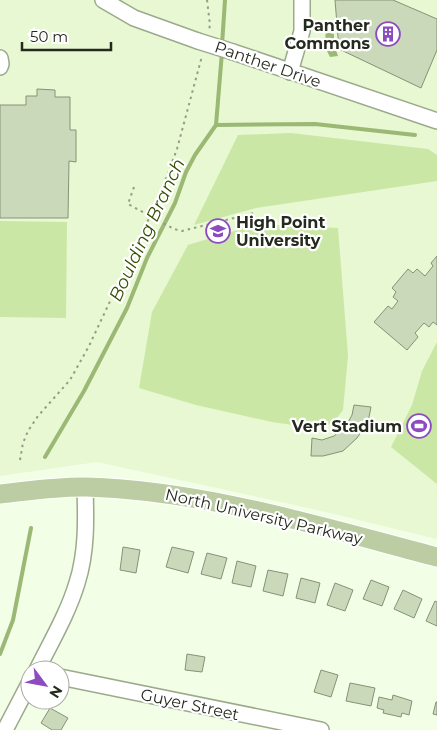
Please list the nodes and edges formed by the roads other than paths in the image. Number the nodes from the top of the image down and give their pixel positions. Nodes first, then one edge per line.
1 (103, 0) edge
2 (302, 0) edge
3 (0, 58) edge
4 (0, 67) edge
5 (290, 72) junction
6 (437, 120) edge
7 (85, 487) junction
8 (0, 494) edge
9 (437, 557) edge
10 (42, 660) edge
11 (70, 679) edge
12 (20, 700) edge
13 (254, 723) edge
14 (4, 730) edge
15 (321, 730) edge

1 - 5 street, Panther Drive, bridge
2 - 5 street
3 - 4 street
5 - 6 street, Panther Drive
7 - 8 main road, North University Parkway
7 - 9 main road, North University Parkway
7 - 10 street
11 - 13 street, Guyer Street
12 - 14 street
13 - 15 street, Guyer Street

